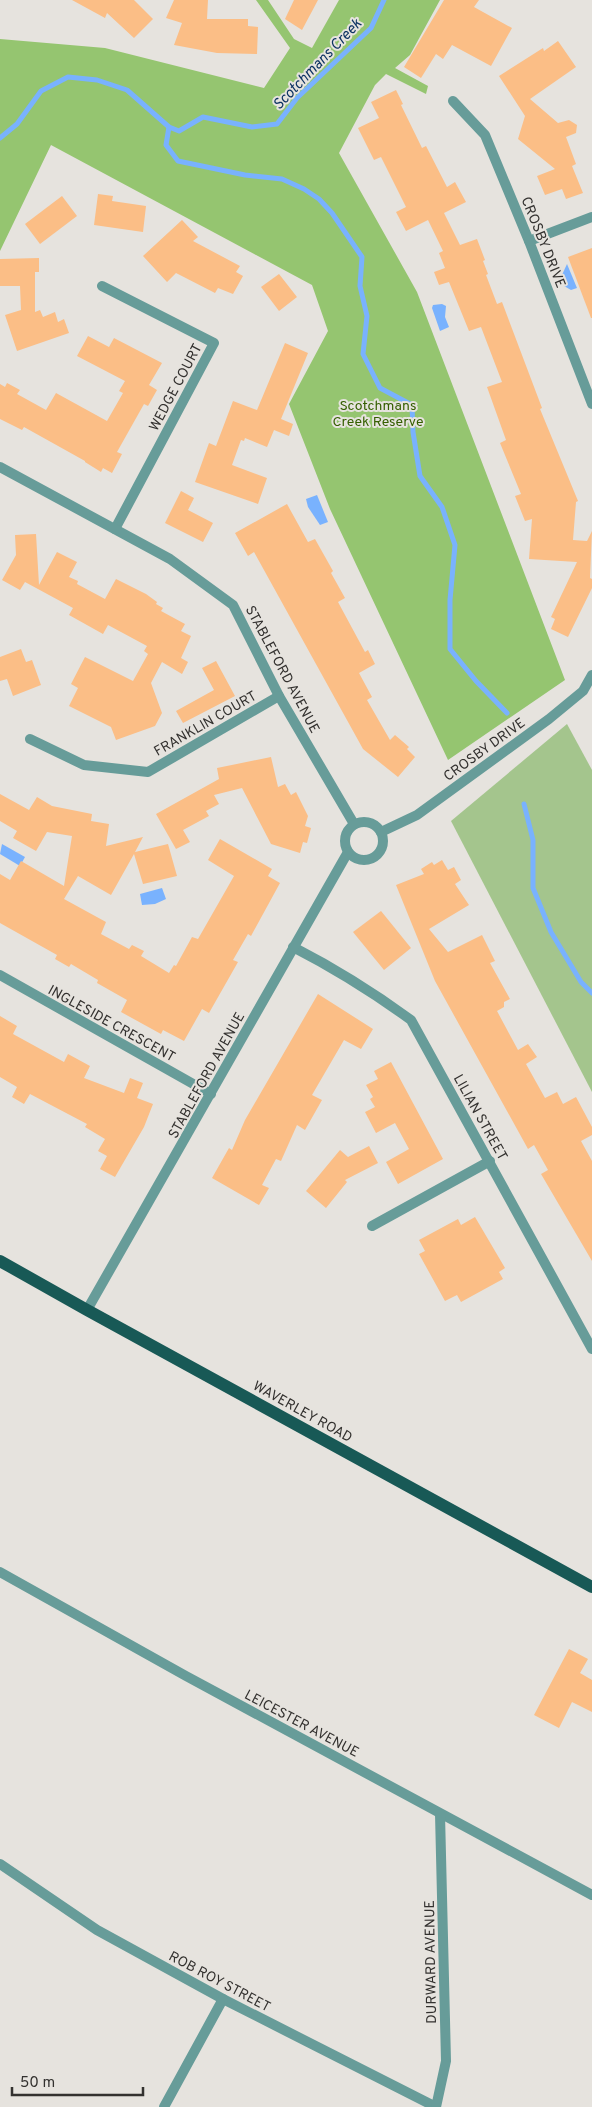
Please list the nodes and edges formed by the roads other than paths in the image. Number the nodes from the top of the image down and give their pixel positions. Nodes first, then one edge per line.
1 (452, 101) dead end
2 (592, 217) edge
3 (530, 240) junction
4 (102, 286) dead end
5 (592, 404) edge
6 (0, 467) edge
7 (115, 529) junction
8 (592, 675) edge
9 (280, 696) junction
10 (30, 739) dead end
11 (354, 824) junction
12 (381, 832) junction
13 (348, 852) junction
14 (293, 947) junction
15 (0, 975) edge
16 (211, 1094) junction
17 (490, 1161) junction
18 (372, 1226) dead end
19 (0, 1261) edge
20 (87, 1310) junction
21 (592, 1348) edge
22 (0, 1572) edge
23 (592, 1587) edge
24 (440, 1814) junction
25 (0, 1864) edge
26 (592, 1895) edge
27 (223, 1999) junction
28 (164, 2107) edge
29 (436, 2107) edge

1 - 3 street, CROSBY DRIVE
2 - 3 street
3 - 5 street, CROSBY DRIVE
4 - 7 street, WEDGE COURT
6 - 7 street, STABLEFORD AVENUE
7 - 9 street, STABLEFORD AVENUE
8 - 12 street, CROSBY DRIVE
9 - 10 street, FRANKLIN COURT
9 - 11 street, STABLEFORD AVENUE
11 - 12 street
11 - 13 street
12 - 13 street
13 - 14 street, STABLEFORD AVENUE
14 - 16 street, STABLEFORD AVENUE
14 - 17 street, LILIAN STREET
15 - 16 street, INGLESIDE CRESCENT
16 - 20 street, STABLEFORD AVENUE
17 - 18 street
17 - 21 street, LILIAN STREET
19 - 20 main road, WAVERLEY ROAD
20 - 23 main road, WAVERLEY ROAD
22 - 24 street, LEICESTER AVENUE
24 - 26 street, LEICESTER AVENUE
24 - 29 street, DURWARD AVENUE
25 - 27 street, ROB ROY STREET
27 - 28 street
27 - 29 street, ROB ROY STREET

